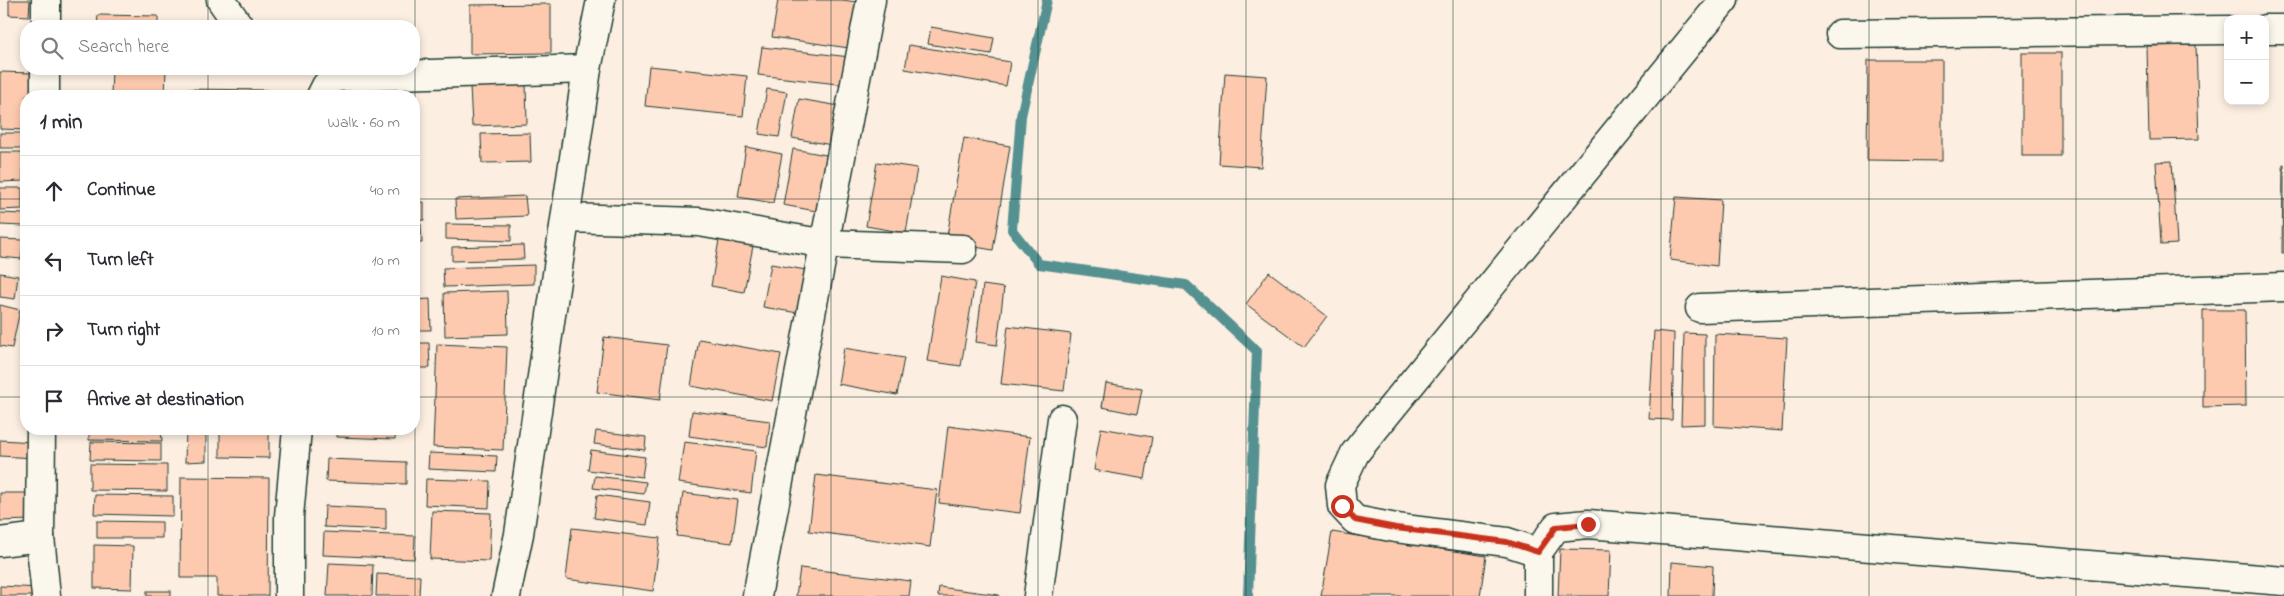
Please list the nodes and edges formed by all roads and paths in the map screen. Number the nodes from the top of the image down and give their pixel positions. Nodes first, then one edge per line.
1 (46, 0) edge
2 (221, 0) edge
3 (601, 0) edge
4 (871, 0) edge
5 (1724, 0) edge
6 (46, 20) edge
7 (235, 20) edge
8 (2269, 29) edge
9 (2284, 29) edge
10 (2224, 30) edge
11 (1840, 34) dead end
12 (587, 69) junction
13 (420, 74) edge
14 (45, 75) edge
15 (399, 75) edge
16 (45, 90) edge
17 (324, 90) edge
18 (567, 218) junction
19 (826, 244) junction
20 (963, 249) dead end
21 (2284, 287) edge
22 (1700, 308) dead end
23 (1062, 419) dead end
24 (41, 435) edge
25 (296, 435) edge
26 (40, 537) junction
27 (0, 542) edge
28 (1538, 552) junction
29 (2284, 581) edge
30 (46, 596) edge
31 (288, 596) edge
32 (506, 596) edge
33 (757, 596) edge
34 (1038, 596) edge
35 (1538, 596) edge

1 - 6 street
2 - 7 street
3 - 12 street
4 - 19 street
5 - 28 street
8 - 9 street
10 - 11 street
12 - 13 street
12 - 18 street
14 - 16 street
15 - 17 street
18 - 19 street
18 - 32 street
19 - 20 street
19 - 33 street
21 - 22 street
23 - 34 street
24 - 26 street
25 - 31 street
26 - 27 street
26 - 30 street
28 - 29 street
28 - 35 street

